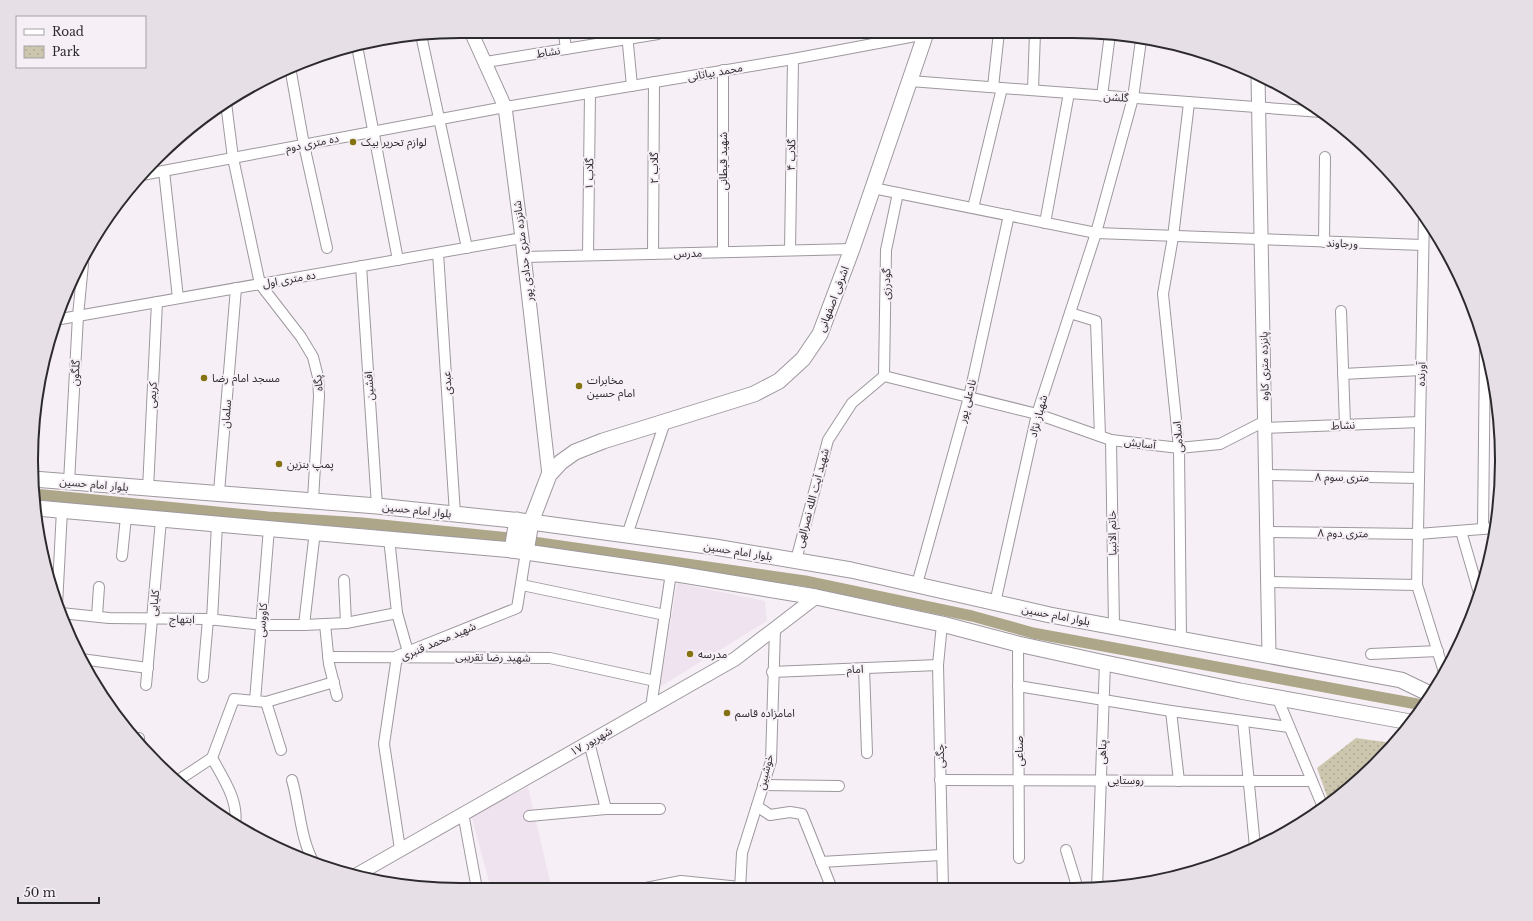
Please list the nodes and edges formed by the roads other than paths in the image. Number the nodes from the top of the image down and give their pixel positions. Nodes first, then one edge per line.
1 (476, 38) edge
2 (565, 38) edge
3 (618, 38) edge
4 (628, 38) edge
5 (900, 38) edge
6 (924, 38) edge
7 (999, 38) edge
8 (1036, 38) edge
9 (422, 40) edge
10 (1109, 40) edge
11 (1140, 44) edge
12 (566, 49) junction
13 (358, 50) edge
14 (793, 59) junction
15 (486, 62) junction
16 (723, 70) junction
17 (291, 74) edge
18 (910, 81) junction
19 (654, 82) junction
20 (1258, 82) edge
21 (632, 86) junction
22 (998, 88) junction
23 (1033, 90) junction
24 (590, 93) junction
25 (1069, 93) junction
26 (1102, 96) junction
27 (1133, 98) junction
28 (1189, 103) junction
29 (505, 107) junction
30 (1258, 108) junction
31 (227, 109) edge
32 (1310, 111) edge
33 (440, 120) junction
34 (374, 132) junction
35 (304, 145) junction
36 (1324, 157) dead end
37 (233, 158) junction
38 (164, 171) junction
39 (152, 173) edge
40 (873, 188) junction
41 (898, 193) junction
42 (973, 208) junction
43 (1009, 216) junction
44 (1045, 223) junction
45 (1424, 225) edge
46 (1096, 233) junction
47 (1173, 237) junction
48 (522, 238) junction
49 (1261, 240) junction
50 (1324, 242) junction
51 (1423, 245) junction
52 (327, 248) dead end
53 (467, 248) junction
54 (852, 249) junction
55 (790, 250) junction
56 (723, 252) junction
57 (438, 253) junction
58 (653, 254) junction
59 (588, 255) junction
60 (524, 257) junction
61 (398, 260) junction
62 (361, 266) junction
63 (82, 274) edge
64 (260, 284) junction
65 (236, 288) junction
66 (178, 298) junction
67 (157, 302) junction
68 (1341, 311) dead end
69 (1070, 314) junction
70 (78, 316) junction
71 (62, 319) edge
72 (1485, 368) edge
73 (1421, 370) junction
74 (1343, 374) junction
75 (884, 376) junction
76 (969, 397) junction
77 (1037, 414) junction
78 (665, 422) junction
79 (1420, 422) junction
80 (1265, 424) junction
81 (1346, 425) junction
82 (1100, 436) junction
83 (1111, 440) junction
84 (1179, 448) junction
85 (549, 475) junction
86 (1266, 475) junction
87 (1419, 478) junction
88 (39, 479) edge
89 (69, 482) junction
90 (148, 488) junction
91 (219, 492) junction
92 (313, 500) junction
93 (377, 506) junction
94 (41, 508) edge
95 (62, 510) junction
96 (455, 514) junction
97 (126, 517) junction
98 (161, 520) junction
99 (524, 521) junction
100 (217, 524) junction
101 (269, 528) junction
102 (1489, 528) edge
103 (1483, 529) junction
104 (1461, 531) junction
105 (315, 532) junction
106 (1267, 532) junction
107 (1418, 534) junction
108 (627, 535) junction
109 (390, 538) junction
110 (519, 551) junction
111 (122, 556) dead end
112 (796, 560) junction
113 (671, 573) junction
114 (344, 580) dead end
115 (1268, 582) junction
116 (916, 584) junction
117 (1417, 585) junction
118 (1477, 585) edge
119 (522, 586) junction
120 (99, 587) dead end
121 (58, 589) edge
122 (816, 597) junction
123 (996, 604) junction
124 (397, 613) junction
125 (67, 614) edge
126 (665, 615) junction
127 (97, 616) junction
128 (152, 619) junction
129 (210, 620) junction
130 (346, 623) junction
131 (325, 624) junction
132 (942, 624) junction
133 (262, 625) junction
134 (304, 625) junction
135 (1114, 626) junction
136 (775, 629) junction
137 (1181, 639) junction
138 (1018, 644) junction
139 (1438, 651) junction
140 (408, 652) junction
141 (1269, 654) junction
142 (1371, 654) dead end
143 (397, 656) junction
144 (328, 657) junction
145 (89, 661) edge
146 (1105, 663) junction
147 (938, 665) junction
148 (1442, 665) edge
149 (148, 668) junction
150 (864, 668) junction
151 (772, 672) junction
152 (204, 677) dead end
153 (655, 681) junction
154 (334, 682) junction
155 (146, 686) dead end
156 (1018, 686) junction
157 (1425, 693) edge
158 (337, 696) dead end
159 (1277, 697) junction
160 (1104, 700) junction
161 (261, 701) junction
162 (651, 707) junction
163 (1171, 711) junction
164 (1243, 720) junction
165 (1405, 721) edge
166 (1289, 727) junction
167 (589, 742) junction
168 (281, 750) dead end
169 (867, 753) dead end
170 (212, 758) junction
171 (182, 778) edge
172 (292, 780) dead end
173 (940, 780) junction
174 (1019, 780) junction
175 (1101, 780) junction
176 (1179, 781) junction
177 (1249, 781) junction
178 (1312, 781) junction
179 (763, 785) junction
180 (839, 786) dead end
181 (1321, 802) edge
182 (757, 806) junction
183 (606, 809) junction
184 (660, 809) dead end
185 (463, 813) junction
186 (529, 816) dead end
187 (236, 818) edge
188 (1254, 841) edge
189 (400, 849) junction
190 (1066, 850) dead end
191 (311, 855) edge
192 (941, 855) junction
193 (1019, 858) dead end
194 (822, 862) junction
195 (362, 871) edge
196 (1097, 882) edge
197 (476, 883) edge
198 (670, 883) edge
199 (697, 883) edge
200 (740, 883) edge
201 (830, 883) edge
202 (943, 883) edge
203 (1076, 883) edge

1 - 15 street, شانزده متری حدادی پور
2 - 12 street
3 - 12 street, نشاط
4 - 21 street
5 - 14 street, محمد بیاتانی
6 - 18 main road, اشرفی اصفهانی
7 - 22 street
8 - 23 street
9 - 33 street
10 - 26 street
11 - 27 street, شهباز نژاد
12 - 15 street, نشاط
13 - 34 street
14 - 16 street, محمد بیاتانی
14 - 55 street, گلاب ۴
15 - 29 street, شانزده متری حدادی پور
16 - 19 street, محمد بیاتانی
16 - 56 street, شهید قیطانی
17 - 35 street
18 - 22 street, گلشن
18 - 40 main road, اشرفی اصفهانی
19 - 21 street, محمد بیاتانی
19 - 58 street, گلاب ۲
20 - 30 street, پانزده متری کاوه
21 - 24 street, محمد بیاتانی
22 - 23 street, گلشن
22 - 42 street
23 - 25 street, گلشن
24 - 29 street, محمد بیاتانی
24 - 59 street, گلاب ۱
25 - 26 street, گلشن
25 - 44 street
26 - 27 street, گلشن
27 - 28 street, گلشن
27 - 46 street, شهباز نژاد
28 - 30 street, گلشن
28 - 47 street, اسلامی
29 - 33 street, ده متری دوم
29 - 48 street, شانزده متری حدادی پور
30 - 32 street, گلشن
30 - 49 street, پانزده متری کاوه
31 - 37 street
33 - 34 street, ده متری دوم
33 - 53 street
34 - 35 street, ده متری دوم
34 - 61 street
35 - 37 street, ده متری دوم
35 - 52 street
36 - 50 street
37 - 38 street, ده متری دوم
37 - 64 street
38 - 39 street, ده متری دوم
38 - 66 street
40 - 41 street, ورجاوند
40 - 54 main road, اشرفی اصفهانی
41 - 42 street, ورجاوند
41 - 75 street, گودرزی
42 - 43 street, ورجاوند
43 - 44 street, ورجاوند
43 - 76 street, نادعلی پور
44 - 46 street, ورجاوند
45 - 51 street, آورنده
46 - 47 street, ورجاوند
46 - 69 street, شهباز نژاد
47 - 49 street, ورجاوند
47 - 84 street, اسلامی
48 - 53 street, ده متری اول
48 - 60 street, شانزده متری حدادی پور
49 - 50 street, ورجاوند
49 - 80 street, پانزده متری کاوه
50 - 51 street, ورجاوند
51 - 73 street, آورنده
53 - 57 street, ده متری اول
54 - 55 street, مدرس
54 - 78 main road, اشرفی اصفهانی
55 - 56 street, مدرس
56 - 58 street, مدرس
57 - 61 street, ده متری اول
57 - 96 street, عبدی
58 - 59 street, مدرس
59 - 60 street, مدرس
60 - 85 street, شانزده متری حدادی پور
61 - 62 street, ده متری اول
62 - 64 street, ده متری اول
62 - 93 street, افشین
63 - 70 street, گلگون
64 - 65 street, ده متری اول
64 - 92 street, پگاه
65 - 66 street, ده متری اول
65 - 91 street, سلمان
66 - 67 street, ده متری اول
67 - 70 street, ده متری اول
67 - 90 street, کریمی
68 - 74 street
69 - 77 street, شهباز نژاد
69 - 82 street
70 - 71 street, ده متری اول
70 - 89 street, گلگون
72 - 103 street
73 - 74 street
73 - 79 street, آورنده
74 - 81 street
75 - 76 street
75 - 112 street, شهید آیت الله نصرالهی
76 - 77 street
76 - 116 street, نادعلی پور
77 - 82 street, آسایش
77 - 123 street, شهباز نژاد
78 - 85 main road, اشرفی اصفهانی
78 - 108 street
79 - 81 street, نشاط
79 - 87 street, آورنده
80 - 81 street, نشاط
80 - 84 street, آسایش
80 - 86 street, پانزده متری کاوه
82 - 83 street, آسایش
83 - 84 street, آسایش
83 - 135 street, خاتم الانبیا
84 - 137 street, اسلامی
85 - 99 main road, اشرفی اصفهانی
86 - 87 street, ۸ متری سوم
86 - 106 street, پانزده متری کاوه
87 - 107 street, آورنده
88 - 89 main road, بلوار امام حسین
89 - 90 main road, بلوار امام حسین
90 - 91 main road, بلوار امام حسین
91 - 92 main road, بلوار امام حسین
92 - 93 main road, بلوار امام حسین
93 - 96 main road, بلوار امام حسین
94 - 95 main road
95 - 97 main road
95 - 121 street
96 - 99 main road, بلوار امام حسین
97 - 98 main road
97 - 111 street
98 - 100 main road
98 - 128 street, کلیایی
99 - 108 main road, بلوار امام حسین
99 - 110 main road, اشرفی اصفهانی
100 - 101 main road
100 - 129 street
101 - 105 main road
101 - 133 street, کاووسی
102 - 103 street, ۸ متری دوم
103 - 104 street, ۸ متری دوم
104 - 107 street, ۸ متری دوم
104 - 118 street
105 - 109 main road
105 - 134 street
106 - 107 street, ۸ متری دوم
106 - 115 street, پانزده متری کاوه
107 - 117 street, آورنده
108 - 112 main road, بلوار امام حسین
109 - 110 main road
109 - 124 street
110 - 113 main road
110 - 119 street, شهید محمد قنبری
112 - 116 main road, بلوار امام حسین
113 - 122 main road
113 - 126 street
114 - 130 street
115 - 117 street
115 - 141 street, پانزده متری کاوه
116 - 123 main road, بلوار امام حسین
117 - 139 street, آورنده
119 - 126 street
119 - 140 street, شهید محمد قنبری
120 - 127 street
122 - 132 main road
122 - 136 street, ۱۷ شهریور
123 - 135 main road, بلوار امام حسین
124 - 130 street, ابتهاج
124 - 140 street
125 - 127 street, ابتهاج
126 - 153 street
127 - 128 street, ابتهاج
128 - 129 street, ابتهاج
128 - 149 street, کلیایی
129 - 133 street, ابتهاج
129 - 152 street
130 - 131 street, ابتهاج
131 - 134 street, ابتهاج
131 - 144 street
132 - 138 main road
132 - 147 street, چگنی
133 - 134 street, ابتهاج
133 - 161 street, کاووسی
135 - 137 main road, بلوار امام حسین
136 - 151 street, خوشبین
136 - 162 street, ۱۷ شهریور
137 - 141 main road, بلوار امام حسین
138 - 146 main road
138 - 156 street, صناعی
139 - 142 street
139 - 148 street, آورنده
140 - 143 street, شهید محمد قنبری
141 - 157 main road, بلوار امام حسین
143 - 144 street, شهید رضا تقریبی
143 - 153 street, شهید رضا تقریبی
143 - 189 street, شهید محمد قنبری
144 - 154 street
145 - 149 street
146 - 159 main road
146 - 160 street, پناهی
147 - 150 street, امام
147 - 173 street, چگنی
149 - 155 street, کلیایی
150 - 151 street, امام
150 - 169 street
151 - 179 street, خوشبین
153 - 162 street
154 - 158 street
154 - 161 street
156 - 160 street
156 - 174 street, صناعی
159 - 165 main road
159 - 166 street
160 - 163 street
160 - 175 street, پناهی
161 - 168 street
161 - 170 street
162 - 167 street, ۱۷ شهریور
163 - 164 street
163 - 176 street
164 - 166 street
164 - 177 street
166 - 178 street
167 - 183 street
167 - 185 street, ۱۷ شهریور
170 - 171 street
170 - 187 street
172 - 191 street
173 - 174 street, روستایی
173 - 192 street, چگنی
174 - 175 street, روستایی
174 - 193 street, صناعی
175 - 176 street, روستایی
175 - 196 street, پناهی
176 - 177 street, روستایی
177 - 178 street, روستایی
177 - 188 street
178 - 181 street
179 - 180 street
179 - 182 street, خوشبین
182 - 194 street
182 - 200 street, خوشبین
183 - 184 street
183 - 186 street
185 - 189 street, ۱۷ شهریور
185 - 197 street
189 - 195 street, ۱۷ شهریور
190 - 203 street
192 - 194 street
192 - 202 street, چگنی
194 - 201 street
198 - 199 street

